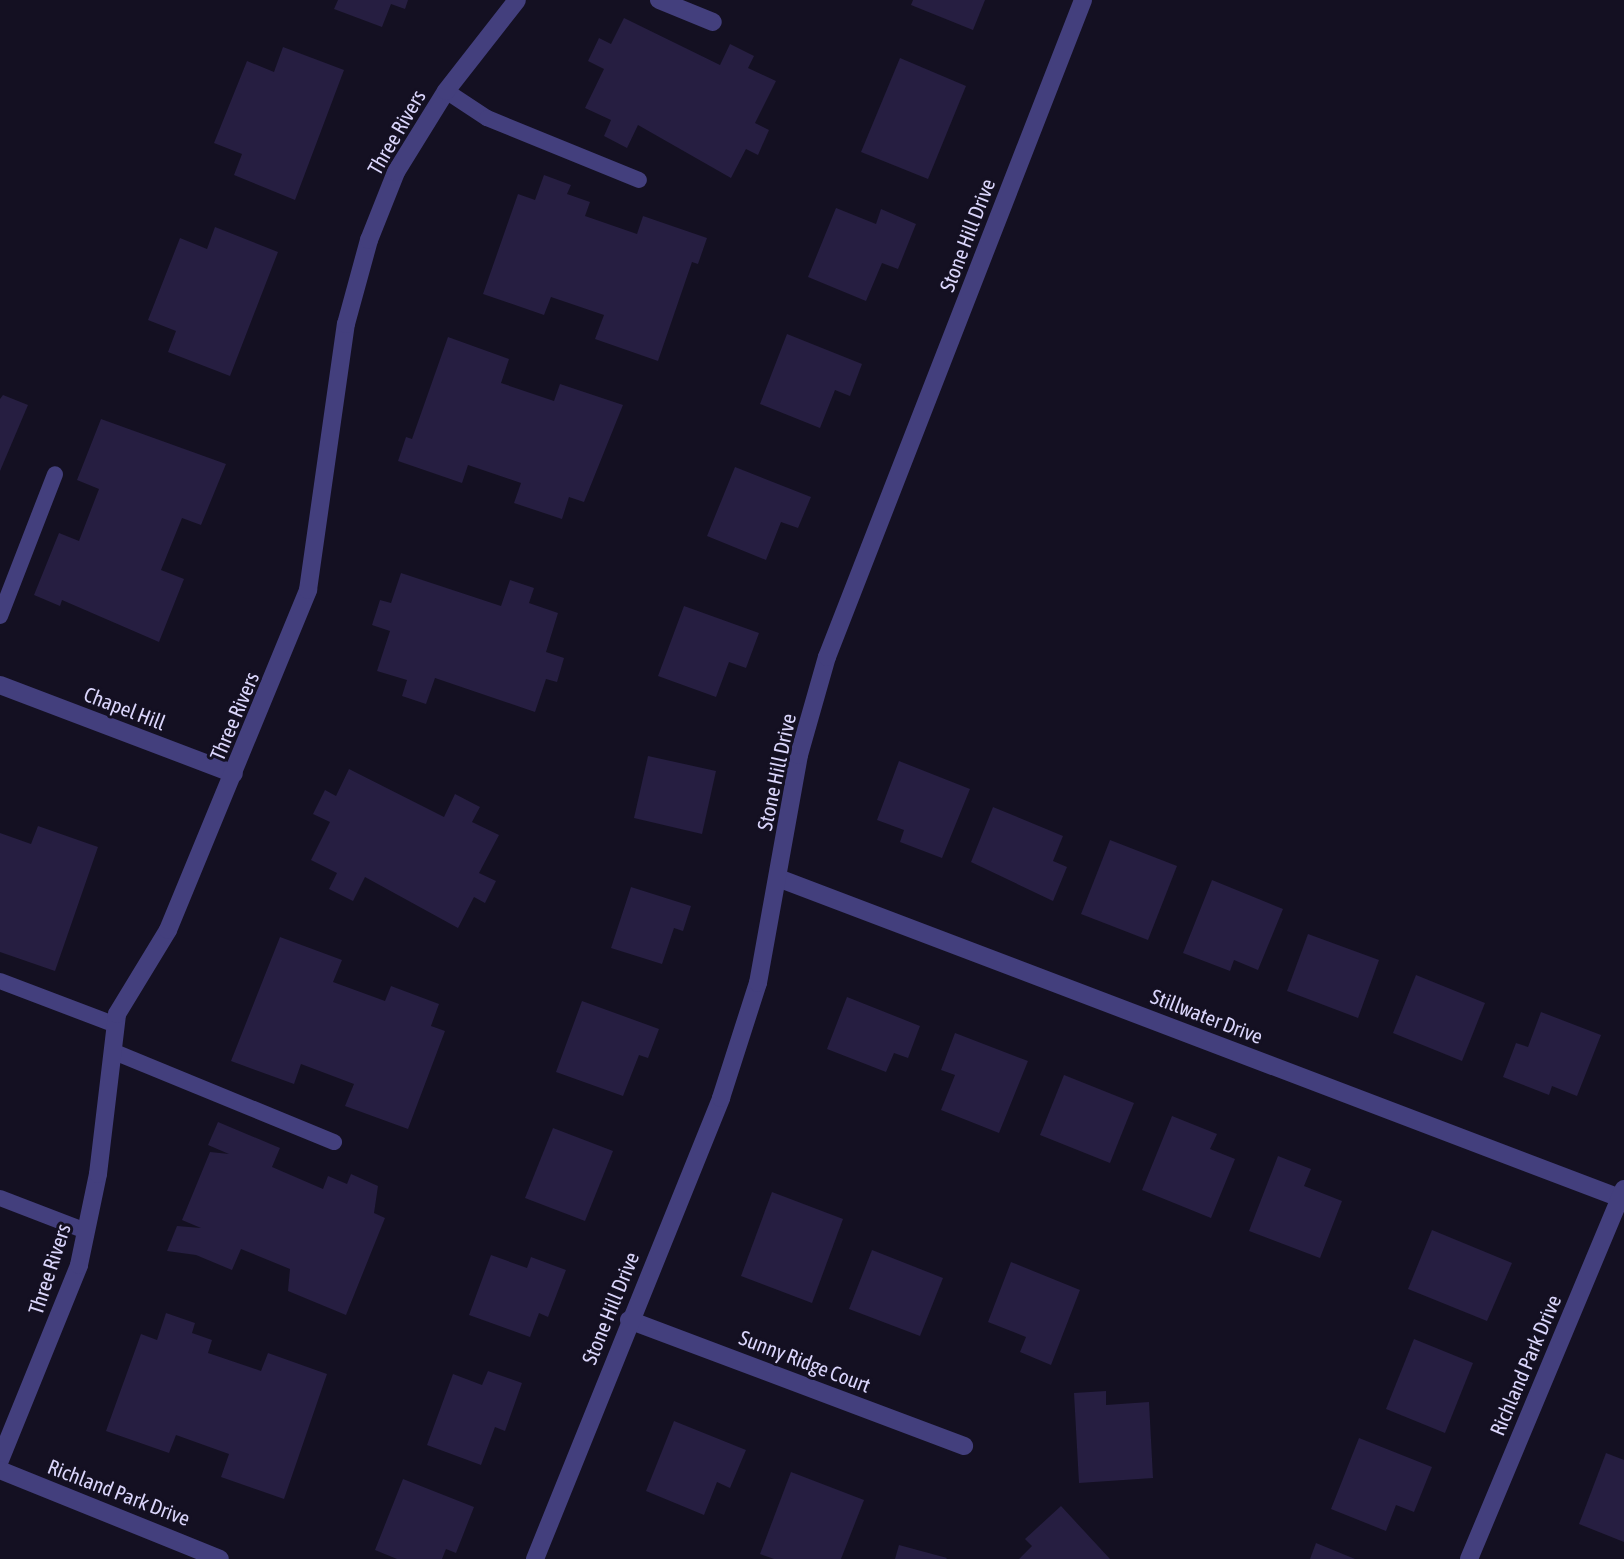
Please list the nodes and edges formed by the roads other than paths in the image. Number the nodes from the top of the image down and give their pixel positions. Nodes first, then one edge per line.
1 (517, 0) edge
2 (659, 0) edge
3 (1083, 0) edge
4 (713, 22) dead end
5 (446, 91) junction
6 (639, 180) dead end
7 (55, 474) dead end
8 (0, 616) edge
9 (0, 685) edge
10 (234, 774) junction
11 (778, 878) junction
12 (0, 981) edge
13 (116, 1025) junction
14 (112, 1051) junction
15 (334, 1142) dead end
16 (1622, 1193) edge
17 (0, 1198) edge
18 (86, 1231) junction
19 (629, 1320) junction
20 (964, 1446) dead end
21 (0, 1460) edge
22 (0, 1470) edge
23 (220, 1559) edge
24 (535, 1559) edge
25 (1469, 1559) edge

1 - 5 street, Three Rivers
2 - 4 street
3 - 11 street, Stone Hill Drive
5 - 6 lane
5 - 10 street, Three Rivers
7 - 8 lane
9 - 10 street, Chapel Hill
10 - 13 street, Three Rivers
11 - 16 street, Stillwater Drive
11 - 19 street, Stone Hill Drive
12 - 13 lane
13 - 14 street, Three Rivers
14 - 15 lane
14 - 18 street, Three Rivers
16 - 25 street, Richland Park Drive
17 - 18 lane
18 - 21 street, Three Rivers
19 - 20 street, Sunny Ridge Court
19 - 24 street, Stone Hill Drive
22 - 23 street, Richland Park Drive

